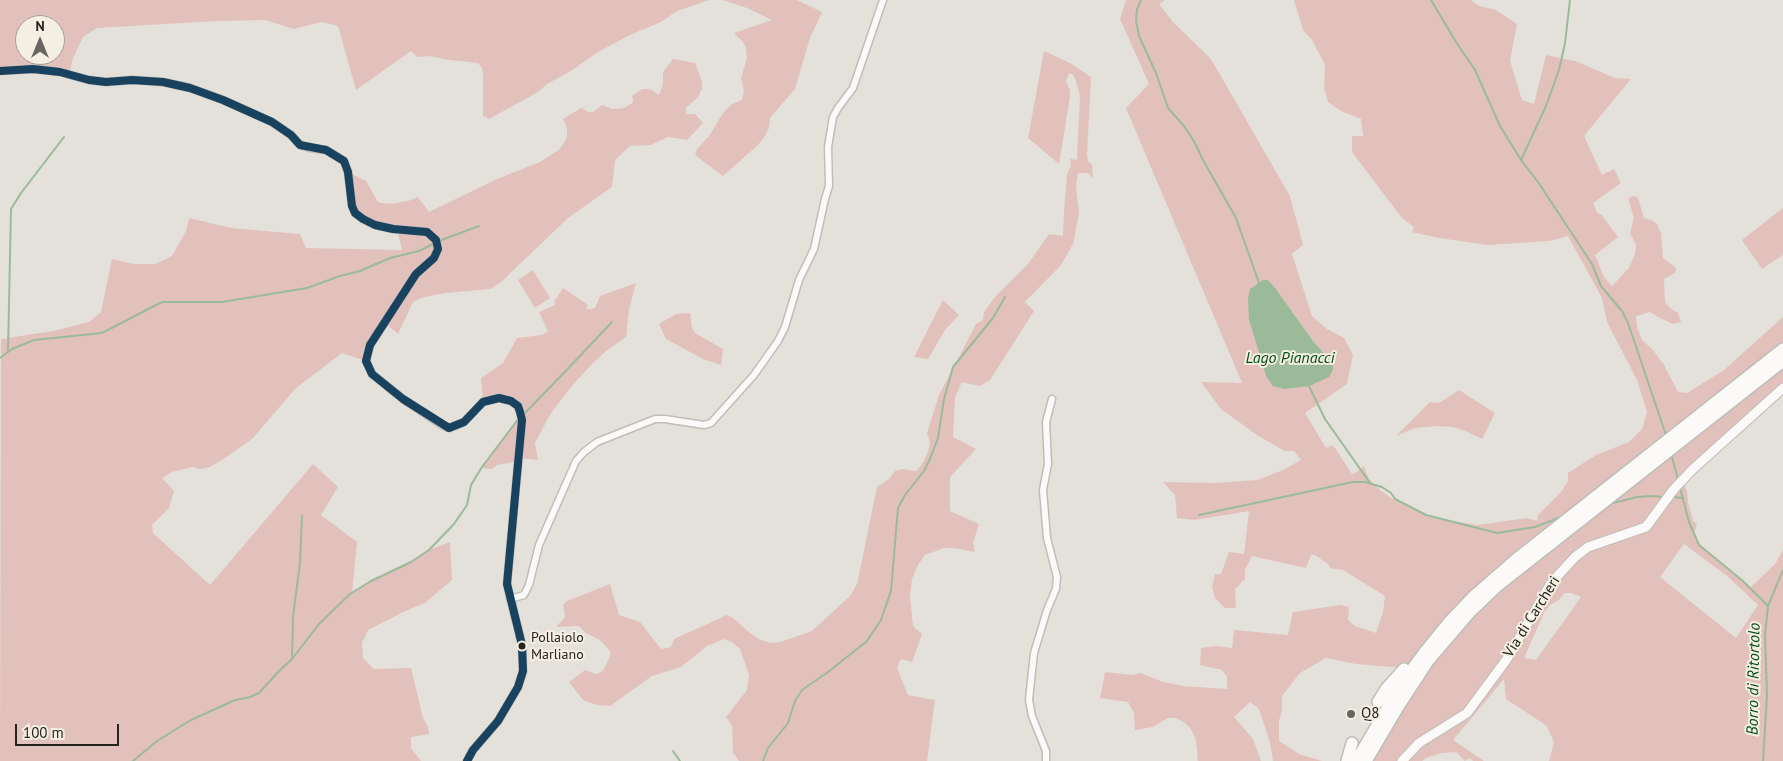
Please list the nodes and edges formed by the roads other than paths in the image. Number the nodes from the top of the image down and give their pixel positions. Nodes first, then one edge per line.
1 (883, 0) edge
2 (0, 71) edge
3 (1783, 349) edge
4 (1783, 360) edge
5 (1783, 388) edge
6 (1052, 399) dead end
7 (510, 599) junction
8 (1462, 608) junction
9 (1378, 702) dead end
10 (1352, 743) dead end
11 (467, 761) edge
12 (1046, 761) edge
13 (1348, 761) edge
14 (1356, 761) edge
15 (1366, 761) edge
16 (1402, 761) edge

1 - 7 street
2 - 7 street
3 - 8 highway
4 - 15 highway
5 - 16 street, Via di Carcheri
6 - 12 street
7 - 11 street
8 - 9 highway
8 - 14 highway
10 - 13 highway

